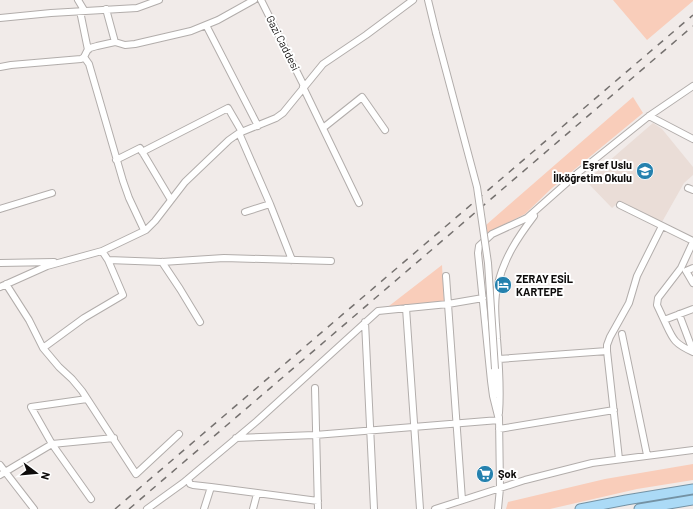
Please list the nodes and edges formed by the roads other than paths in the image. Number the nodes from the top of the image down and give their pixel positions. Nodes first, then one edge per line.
1 (78, 0) edge
2 (159, 0) edge
3 (254, 0) edge
4 (261, 0) edge
5 (414, 0) edge
6 (428, 0) edge
7 (106, 9) junction
8 (82, 10) junction
9 (0, 18) edge
10 (206, 25) junction
11 (115, 42) junction
12 (88, 50) junction
13 (84, 57) junction
14 (0, 67) edge
15 (304, 87) junction
16 (692, 88) edge
17 (649, 116) junction
18 (258, 126) junction
19 (323, 128) junction
20 (385, 130) dead end
21 (240, 133) junction
22 (693, 139) edge
23 (142, 152) junction
24 (116, 160) junction
25 (52, 193) dead end
26 (170, 200) junction
27 (359, 203) dead end
28 (270, 204) junction
29 (620, 204) dead end
30 (539, 208) junction
31 (0, 209) edge
32 (245, 212) dead end
33 (662, 226) junction
34 (144, 230) junction
35 (693, 241) edge
36 (102, 251) junction
37 (108, 260) junction
38 (292, 260) junction
39 (331, 261) dead end
40 (59, 262) junction
41 (162, 262) junction
42 (0, 263) edge
43 (693, 268) edge
44 (684, 269) junction
45 (446, 276) dead end
46 (693, 284) edge
47 (2, 286) edge
48 (483, 298) junction
49 (448, 304) junction
50 (406, 308) junction
51 (693, 309) edge
52 (679, 314) junction
53 (664, 320) junction
54 (200, 322) dead end
55 (365, 322) junction
56 (622, 334) dead end
57 (43, 348) junction
58 (607, 351) junction
59 (693, 351) edge
60 (499, 359) junction
61 (315, 388) dead end
62 (87, 399) junction
63 (614, 410) junction
64 (499, 420) junction
65 (457, 424) junction
66 (415, 427) junction
67 (499, 429) junction
68 (370, 430) junction
69 (179, 434) dead end
70 (315, 435) junction
71 (114, 438) junction
72 (236, 438) junction
73 (52, 444) junction
74 (693, 450) edge
75 (647, 455) junction
76 (619, 458) junction
77 (0, 465) edge
78 (2, 473) edge
79 (188, 479) junction
80 (211, 487) junction
81 (500, 488) junction
82 (693, 489) edge
83 (257, 494) junction
84 (91, 499) dead end
85 (462, 500) junction
86 (693, 500) edge
87 (318, 501) junction
88 (693, 505) edge
89 (34, 509) edge
90 (147, 509) edge
91 (204, 509) edge
92 (253, 509) edge
93 (318, 509) edge
94 (374, 509) edge
95 (420, 509) edge
96 (435, 509) edge
97 (498, 509) edge
98 (580, 509) edge
99 (639, 509) edge
100 (655, 509) edge

1 - 8 street
2 - 7 street
3 - 10 street
4 - 15 street, Gazi Caddesi
5 - 15 street
6 - 64 street, bridge
7 - 8 street
7 - 11 street
8 - 9 street
8 - 12 street
10 - 11 street
10 - 18 street
11 - 12 street
12 - 13 street
13 - 14 street
13 - 24 street
15 - 18 street
15 - 19 street, Gazi Caddesi
16 - 17 street
17 - 22 street
17 - 30 street
18 - 21 street
19 - 20 street
19 - 27 street, Gazi Caddesi
21 - 23 street
21 - 26 street
21 - 28 street
23 - 24 street
23 - 26 street
24 - 34 street
25 - 31 street
26 - 34 street
28 - 32 street
28 - 38 street
29 - 33 street
30 - 48 street
30 - 60 street
33 - 35 street
33 - 58 street
34 - 36 street
35 - 44 street
36 - 37 street
36 - 40 street
37 - 41 street
37 - 57 street
38 - 39 street
38 - 41 street
40 - 42 street
40 - 47 street
41 - 54 street
43 - 44 street
44 - 46 street
44 - 53 street
45 - 49 street
47 - 57 street
48 - 49 street
48 - 64 street
49 - 50 street
49 - 65 street
50 - 55 street
50 - 66 street
51 - 52 street
52 - 53 street
52 - 59 street
53 - 59 street
55 - 68 street
55 - 72 street
56 - 75 street
57 - 62 street
58 - 60 street
58 - 63 street
60 - 64 street
61 - 70 street
62 - 71 street
62 - 73 street
63 - 67 street
63 - 76 street
64 - 65 street
64 - 67 street
65 - 66 street
65 - 85 street
66 - 68 street
66 - 95 street
67 - 81 street
68 - 70 street
68 - 94 street
69 - 71 street
70 - 72 street
70 - 87 street
71 - 73 street
72 - 79 street
73 - 78 street
73 - 84 street
74 - 75 street
75 - 76 street
76 - 81 street
77 - 78 street
78 - 89 street
79 - 80 street
79 - 90 street
80 - 83 street
80 - 91 street
81 - 85 street
81 - 97 street
82 - 98 highway
83 - 87 street
83 - 92 street
85 - 96 street
86 - 99 highway
87 - 93 street
88 - 100 highway

